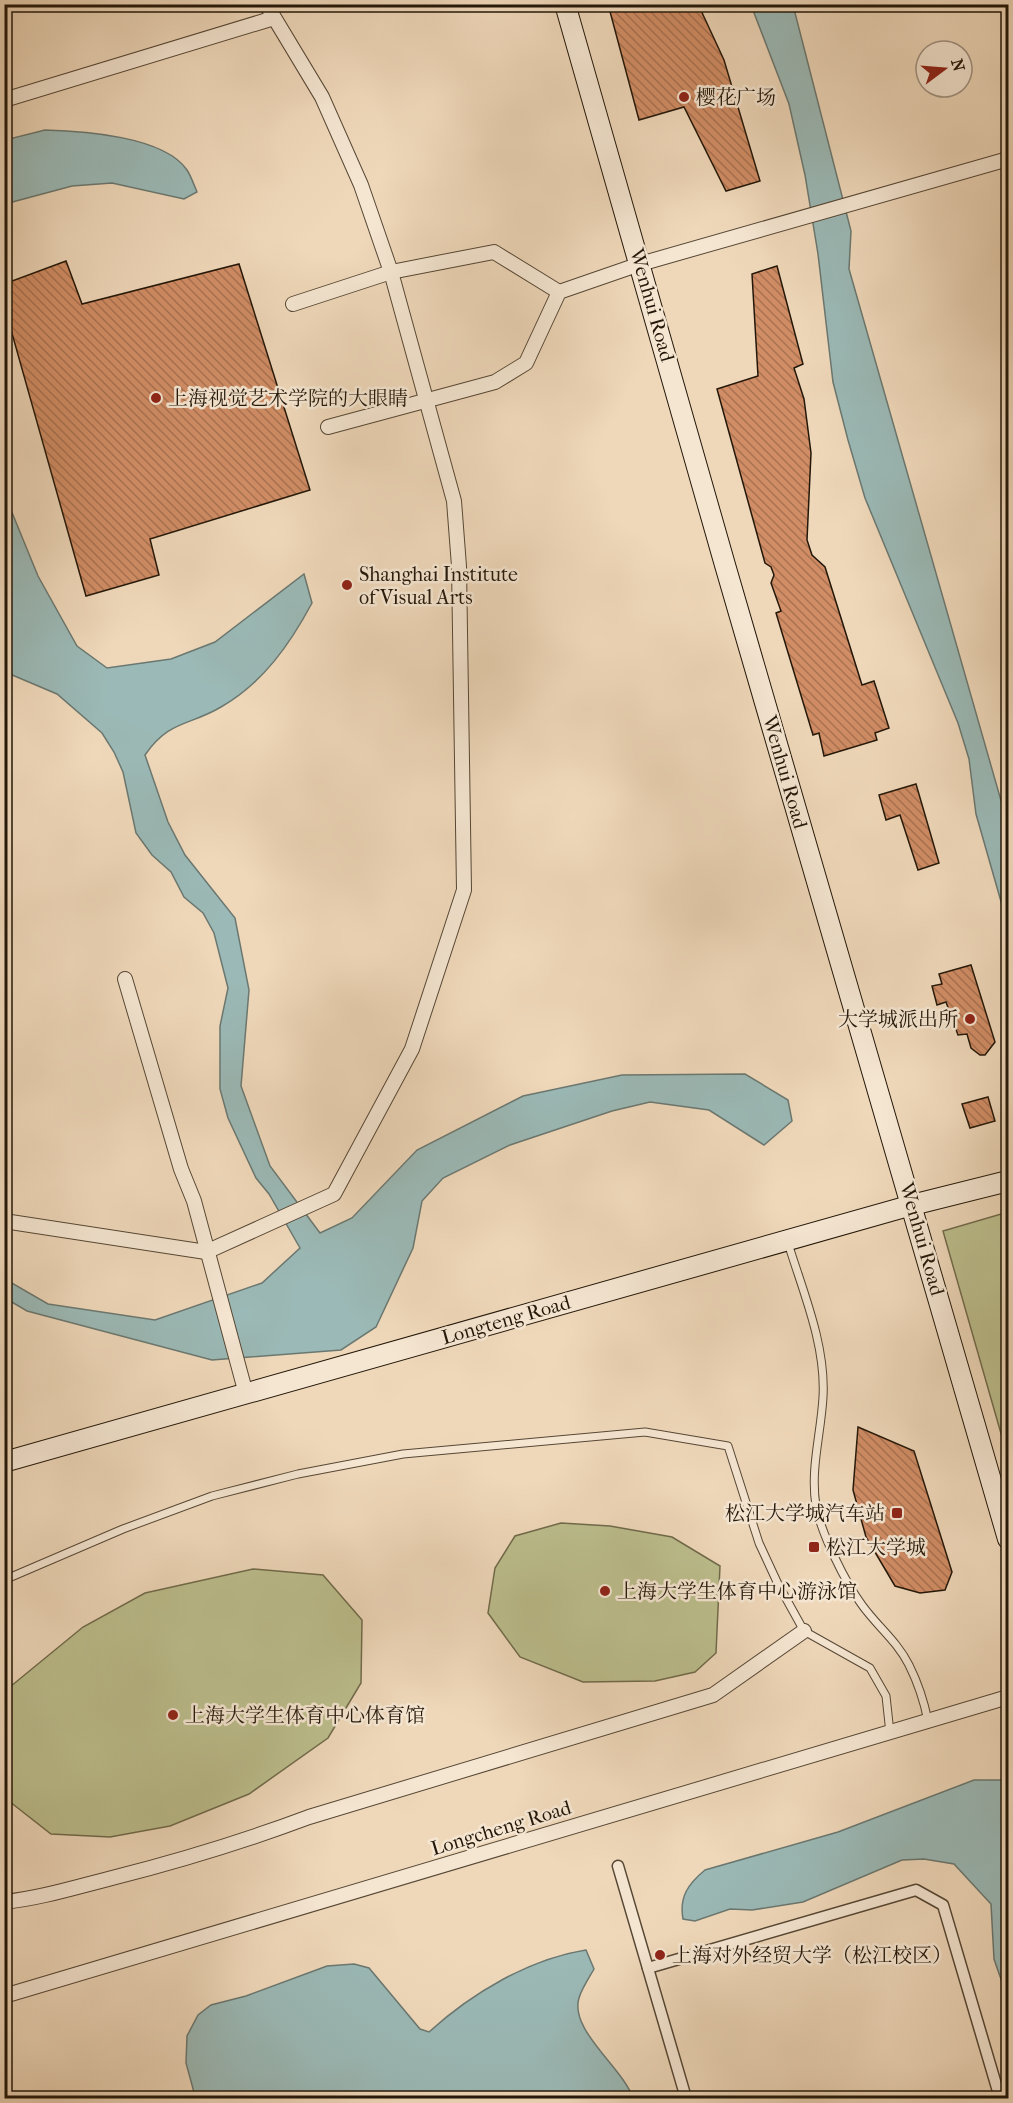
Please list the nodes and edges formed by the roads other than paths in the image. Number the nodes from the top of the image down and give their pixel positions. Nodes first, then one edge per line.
1 (266, 4) edge
2 (565, 4) edge
3 (274, 18) junction
4 (4, 100) edge
5 (1008, 159) edge
6 (640, 264) junction
7 (392, 272) junction
8 (559, 292) junction
9 (292, 304) dead end
10 (428, 399) junction
11 (328, 427) dead end
12 (125, 979) dead end
13 (1008, 1181) edge
14 (912, 1205) junction
15 (4, 1221) edge
16 (787, 1241) junction
17 (206, 1252) junction
18 (246, 1394) junction
19 (4, 1462) edge
20 (1008, 1539) edge
21 (4, 1580) edge
22 (804, 1631) junction
23 (1008, 1697) edge
24 (929, 1722) junction
25 (890, 1733) junction
26 (618, 1866) dead end
27 (4, 1902) edge
28 (648, 1968) junction
29 (4, 1996) edge
30 (686, 2098) edge
31 (1000, 2098) edge

1 - 3 street
2 - 6 main road, Wenhui Road
3 - 4 street
3 - 7 street
5 - 6 street
6 - 8 street
6 - 14 main road, Wenhui Road
7 - 8 street
7 - 9 street
7 - 10 street
8 - 10 street
10 - 11 street
10 - 17 street
12 - 17 street
13 - 14 main road, Longteng Road
14 - 16 main road, Longteng Road
14 - 20 main road, Wenhui Road
15 - 17 street
16 - 18 main road, Longteng Road
16 - 24 lane
17 - 18 street
18 - 19 main road, Longteng Road
21 - 22 lane
22 - 25 lane
22 - 27 street
23 - 24 street, Longcheng Road
24 - 25 street, Longcheng Road
25 - 29 street, Longcheng Road
26 - 28 street
28 - 30 street
28 - 31 street

